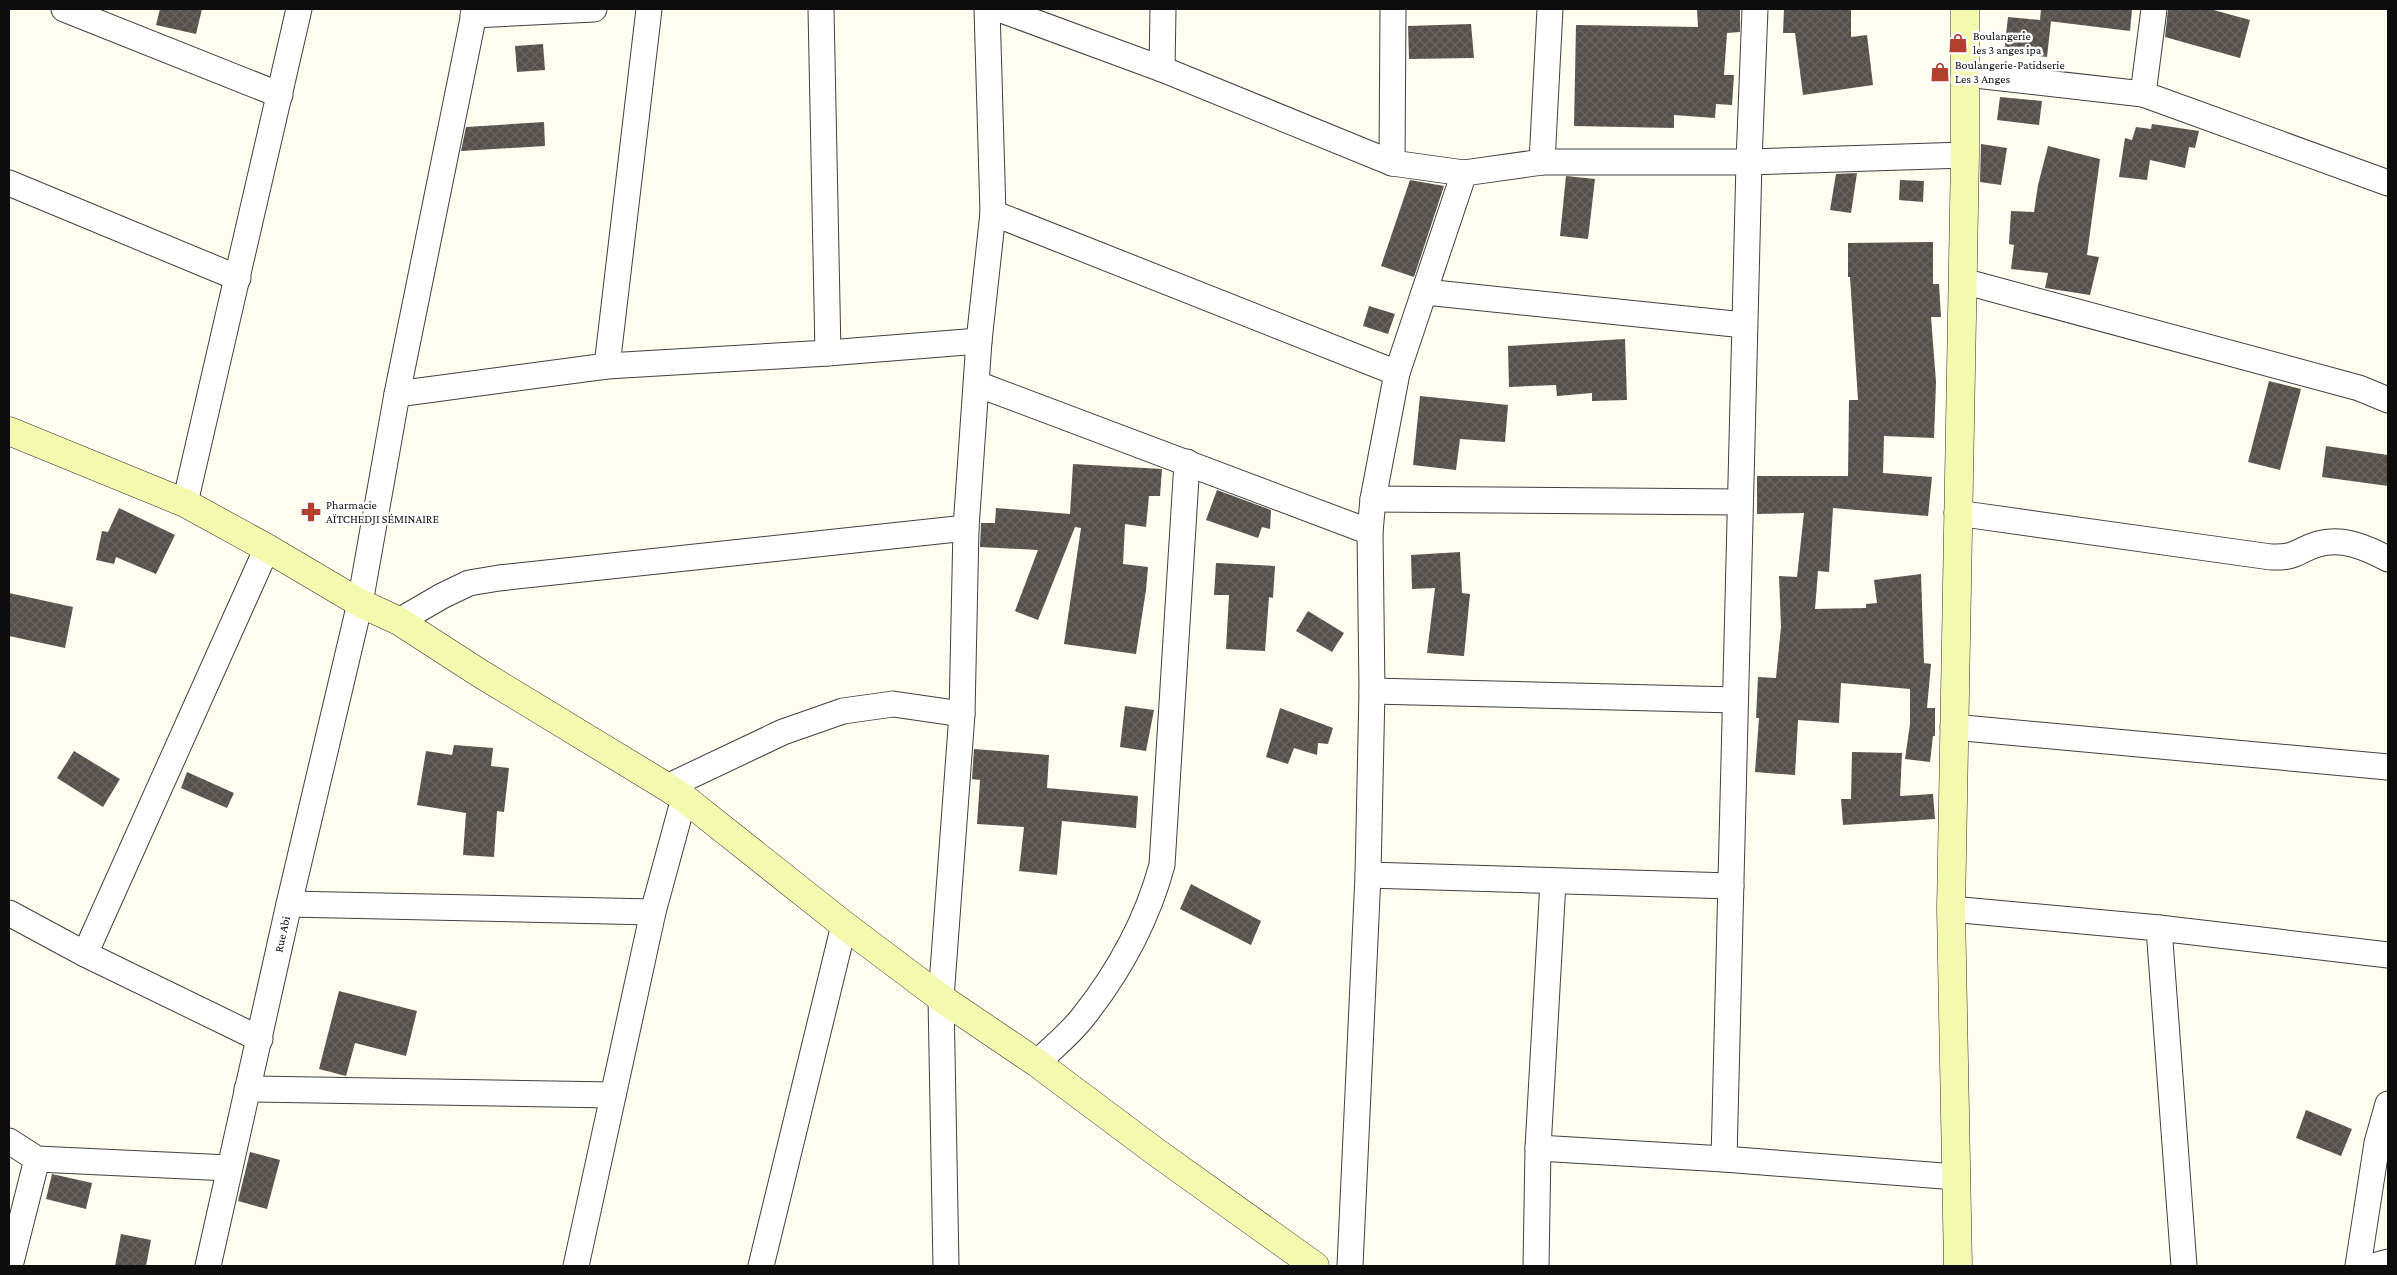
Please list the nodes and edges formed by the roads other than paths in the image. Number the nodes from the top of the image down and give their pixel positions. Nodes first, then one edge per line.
1 (64, 9) edge
2 (299, 9) edge
3 (594, 9) edge
4 (649, 9) edge
5 (821, 9) edge
6 (987, 9) edge
7 (999, 9) edge
8 (1162, 9) edge
9 (1393, 9) edge
10 (1550, 9) edge
11 (1755, 9) edge
12 (1965, 9) edge
13 (2154, 9) edge
14 (474, 12) edge
15 (119, 20) edge
16 (1162, 69) junction
17 (1966, 74) junction
18 (2143, 94) junction
19 (280, 95) junction
20 (1965, 155) junction
21 (1542, 162) junction
22 (1748, 162) junction
23 (1392, 163) junction
24 (1464, 173) junction
25 (9, 183) edge
26 (2388, 183) edge
27 (992, 214) junction
28 (238, 278) junction
29 (1963, 281) junction
30 (1425, 292) junction
31 (1744, 325) junction
32 (979, 340) junction
33 (828, 353) junction
34 (607, 366) junction
35 (1397, 373) junction
36 (977, 384) junction
37 (397, 394) junction
38 (2388, 400) edge
39 (9, 431) edge
40 (1187, 462) junction
41 (1373, 499) junction
42 (1740, 502) junction
43 (185, 503) junction
44 (1957, 513) junction
45 (966, 528) junction
46 (1370, 532) junction
47 (267, 548) junction
48 (2388, 559) edge
49 (360, 602) junction
50 (399, 621) junction
51 (1372, 691) junction
52 (1735, 700) junction
53 (962, 714) junction
54 (1953, 727) junction
55 (2388, 767) edge
56 (676, 792) junction
57 (1368, 875) junction
58 (1553, 882) junction
59 (1731, 886) junction
60 (289, 904) junction
61 (1951, 908) junction
62 (653, 912) junction
63 (9, 913) edge
64 (844, 925) junction
65 (2159, 928) junction
66 (86, 954) junction
67 (2388, 956) edge
68 (941, 998) junction
69 (260, 1039) junction
70 (1037, 1063) junction
71 (247, 1089) junction
72 (613, 1095) junction
73 (2388, 1104) edge
74 (9, 1141) edge
75 (1538, 1148) junction
76 (37, 1159) junction
77 (1724, 1159) junction
78 (229, 1168) junction
79 (1956, 1177) junction
80 (2388, 1262) edge
81 (10, 1266) edge
82 (208, 1266) edge
83 (576, 1266) edge
84 (761, 1266) edge
85 (946, 1266) edge
86 (1315, 1266) edge
87 (1350, 1266) edge
88 (1536, 1266) edge
89 (1958, 1266) edge
90 (2184, 1266) edge
91 (2358, 1266) edge
92 (2373, 1266) edge

1 - 15 street
2 - 19 street
3 - 14 street
4 - 34 street
5 - 33 street
6 - 27 street
7 - 16 street
8 - 16 street
9 - 23 street
10 - 21 street
11 - 22 street
12 - 17 street
13 - 18 street
14 - 37 street, Rue Abi
15 - 19 street
16 - 23 street
17 - 18 street
17 - 20 street
18 - 26 street
19 - 28 street
20 - 22 street
20 - 29 street
21 - 22 street
21 - 24 street
22 - 31 street
23 - 24 street
24 - 30 street
25 - 28 street
27 - 32 street
27 - 35 street
28 - 43 street
29 - 38 street
29 - 44 street
30 - 31 street
30 - 35 street
31 - 42 street
32 - 33 street
32 - 36 street
33 - 34 street
34 - 37 street
35 - 41 street
36 - 40 street
36 - 45 street
37 - 49 street, Rue Abi
39 - 43 street
40 - 46 street
40 - 70 street
41 - 42 street
41 - 46 street
42 - 52 street
43 - 47 street
44 - 48 street
44 - 54 street
45 - 50 street
45 - 53 street
46 - 51 street
47 - 49 street
47 - 66 street
49 - 50 street
49 - 60 street, Rue Abi
50 - 56 street
51 - 52 street
51 - 57 street
52 - 59 street
53 - 56 street
53 - 68 street
54 - 55 street
54 - 61 street
56 - 62 street
56 - 64 street
57 - 58 street
57 - 87 street
58 - 59 street
58 - 75 street
59 - 77 street
60 - 62 street
60 - 69 street, Rue Abi
61 - 65 street
61 - 79 street
62 - 72 street
63 - 66 street
64 - 68 street
64 - 84 street
65 - 67 street
65 - 90 street
66 - 69 street
68 - 70 street
68 - 85 street
69 - 71 street, Rue Abi
70 - 86 street
71 - 72 street
71 - 78 street, Rue Abi
72 - 83 street
73 - 91 street
74 - 76 street
75 - 77 street
75 - 88 street
76 - 78 street
76 - 81 street
77 - 79 street
78 - 82 street, Rue Abi
79 - 89 street
80 - 92 street

